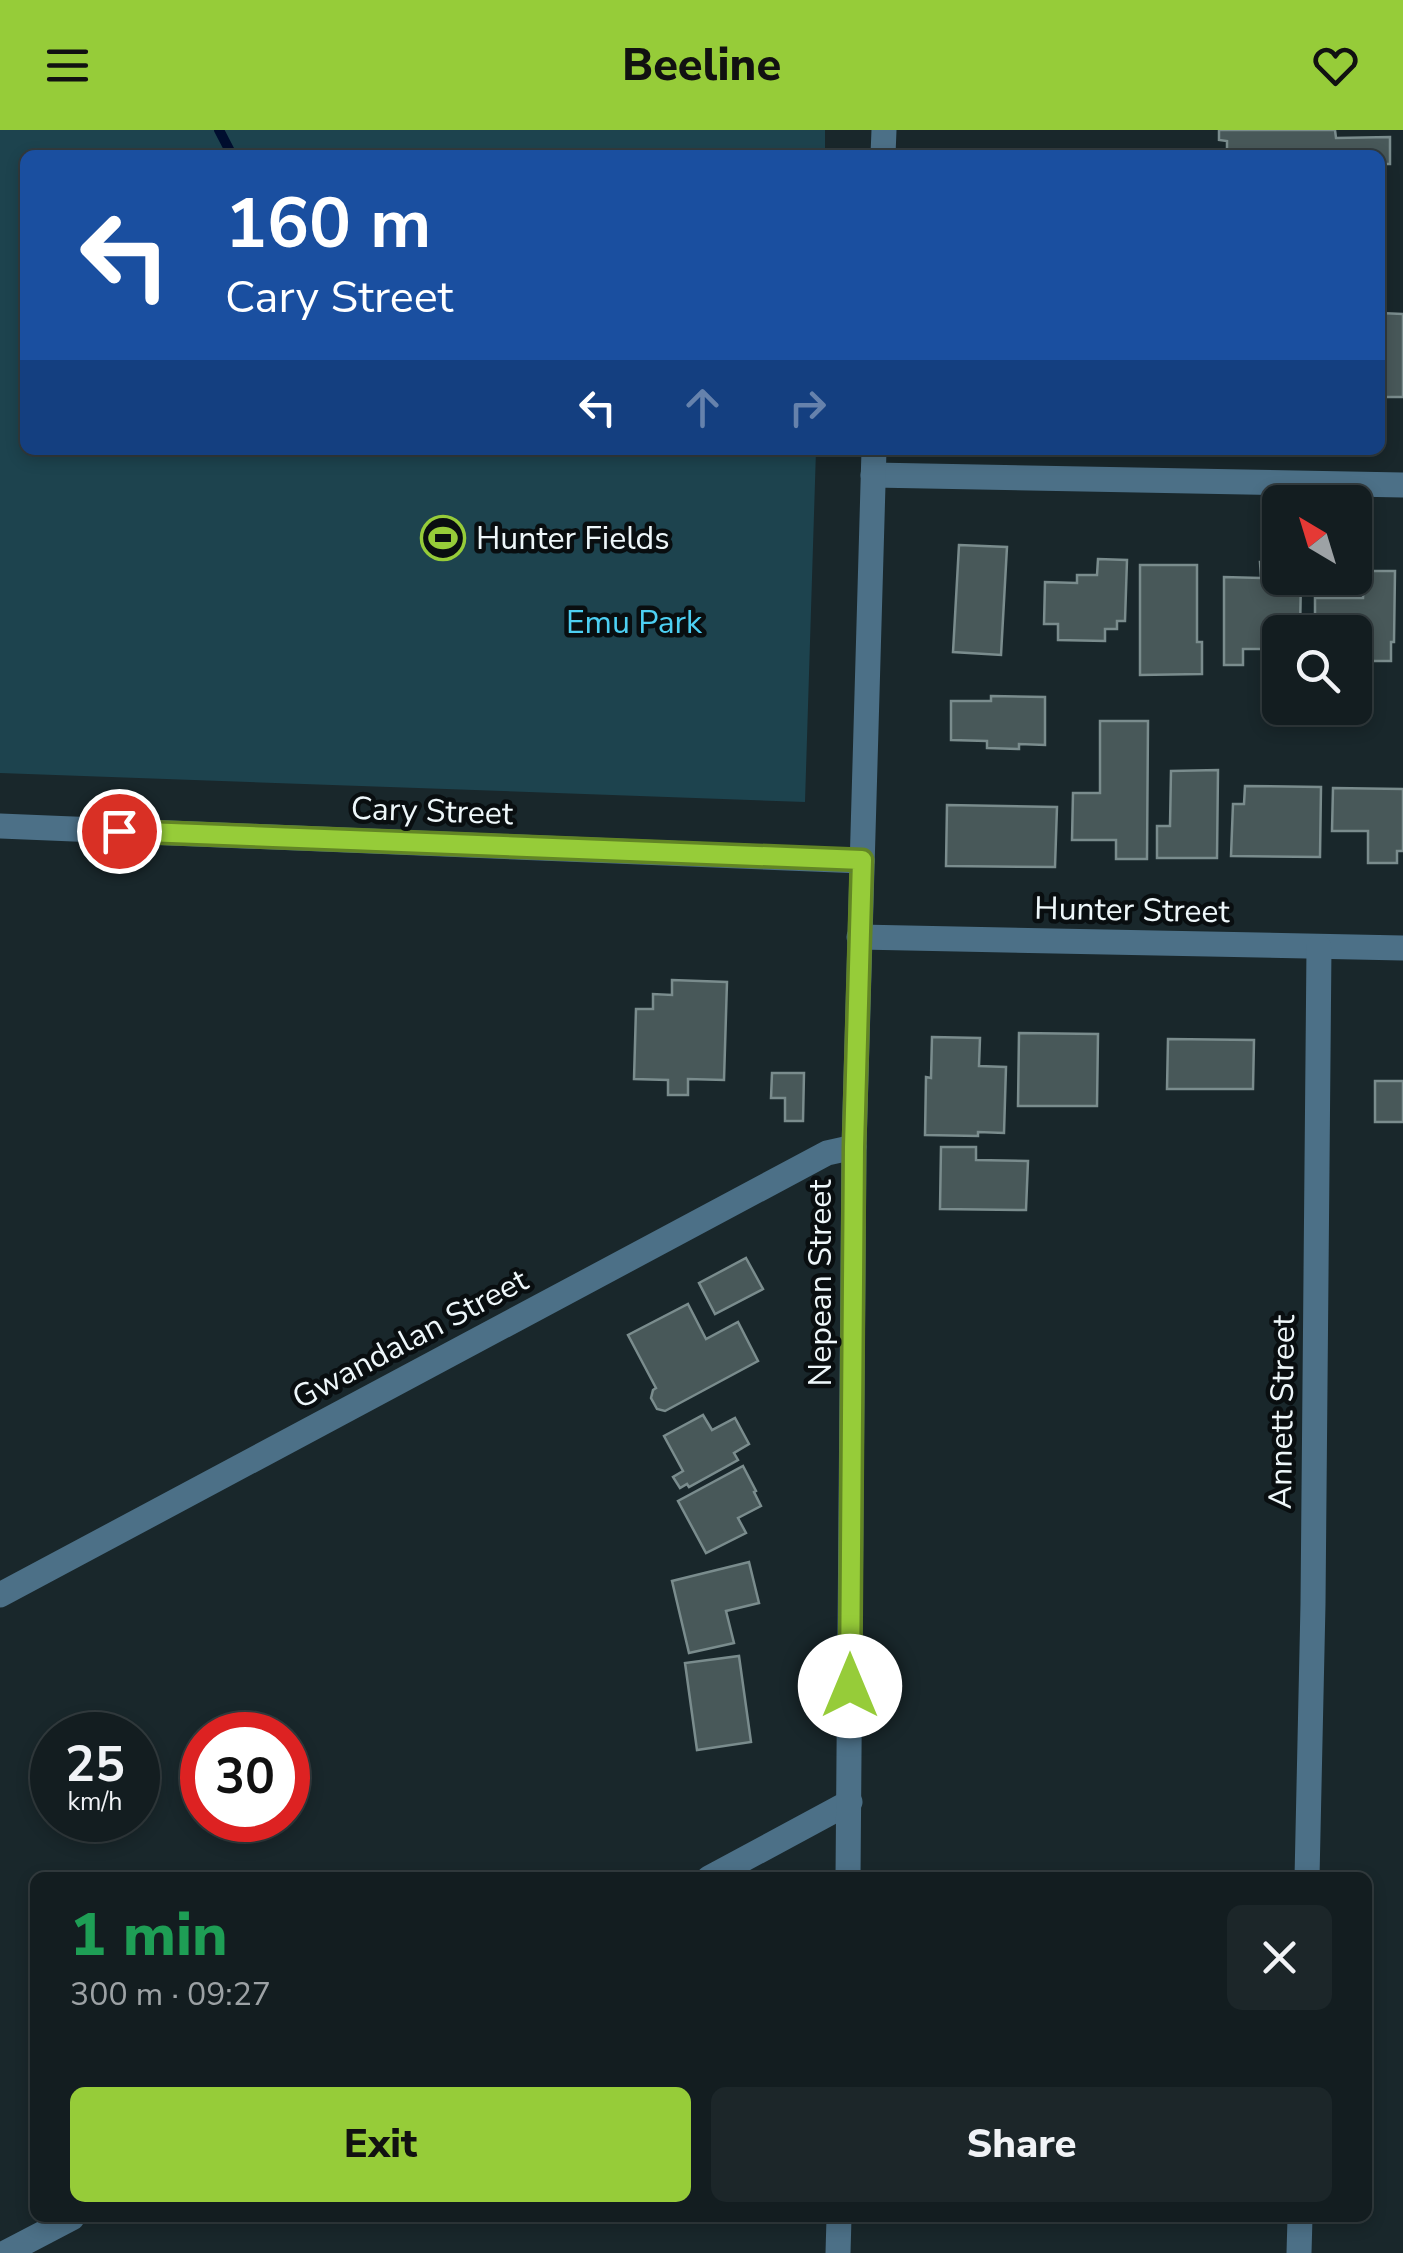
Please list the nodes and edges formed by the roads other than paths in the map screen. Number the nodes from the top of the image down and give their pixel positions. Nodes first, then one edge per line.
1 (873, 462) edge
2 (1403, 485) edge
3 (0, 826) edge
4 (862, 860) junction
5 (860, 937) junction
6 (1319, 947) junction
7 (1403, 948) edge
8 (854, 1147) junction
9 (0, 1595) edge
10 (850, 1802) junction
11 (720, 1872) edge
12 (848, 1872) edge
13 (1307, 1872) edge
14 (64, 2222) edge
15 (839, 2222) edge
16 (1300, 2222) edge
17 (6, 2253) edge
18 (838, 2253) edge
19 (1299, 2253) edge

1 - 2 street
1 - 4 street, Nepean Street
3 - 4 street, Cary Street
4 - 5 street, Nepean Street
5 - 6 street, Hunter Street
5 - 8 street, Nepean Street
6 - 7 street, Hunter Street
6 - 13 street, Annett Street
8 - 9 street, Gwandalan Street
8 - 10 street, Nepean Street
10 - 11 street
10 - 12 street, Nepean Street
14 - 17 street
15 - 18 street
16 - 19 street

